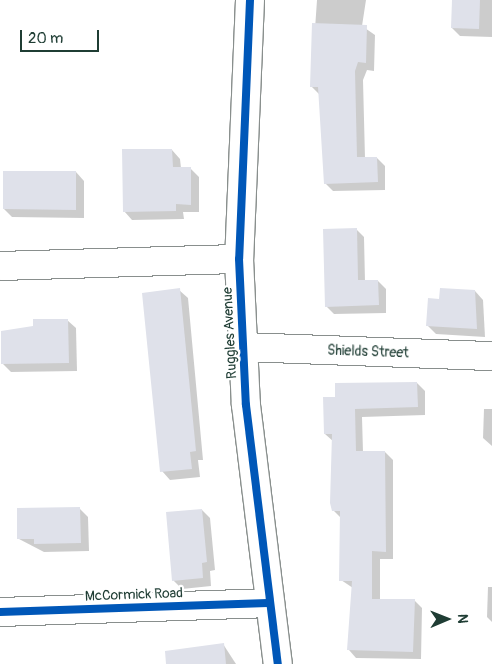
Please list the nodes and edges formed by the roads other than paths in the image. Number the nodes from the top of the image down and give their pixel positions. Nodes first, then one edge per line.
1 (250, 0) edge
2 (239, 259) junction
3 (0, 266) edge
4 (243, 347) junction
5 (492, 356) edge
6 (268, 603) junction
7 (0, 612) edge
8 (278, 664) edge

1 - 2 street, Ruggles Avenue
2 - 3 street
2 - 4 street, Ruggles Avenue
4 - 5 street, Shields Street
4 - 6 street, Ruggles Avenue
6 - 7 street, McCormick Road
6 - 8 street, Ruggles Avenue

